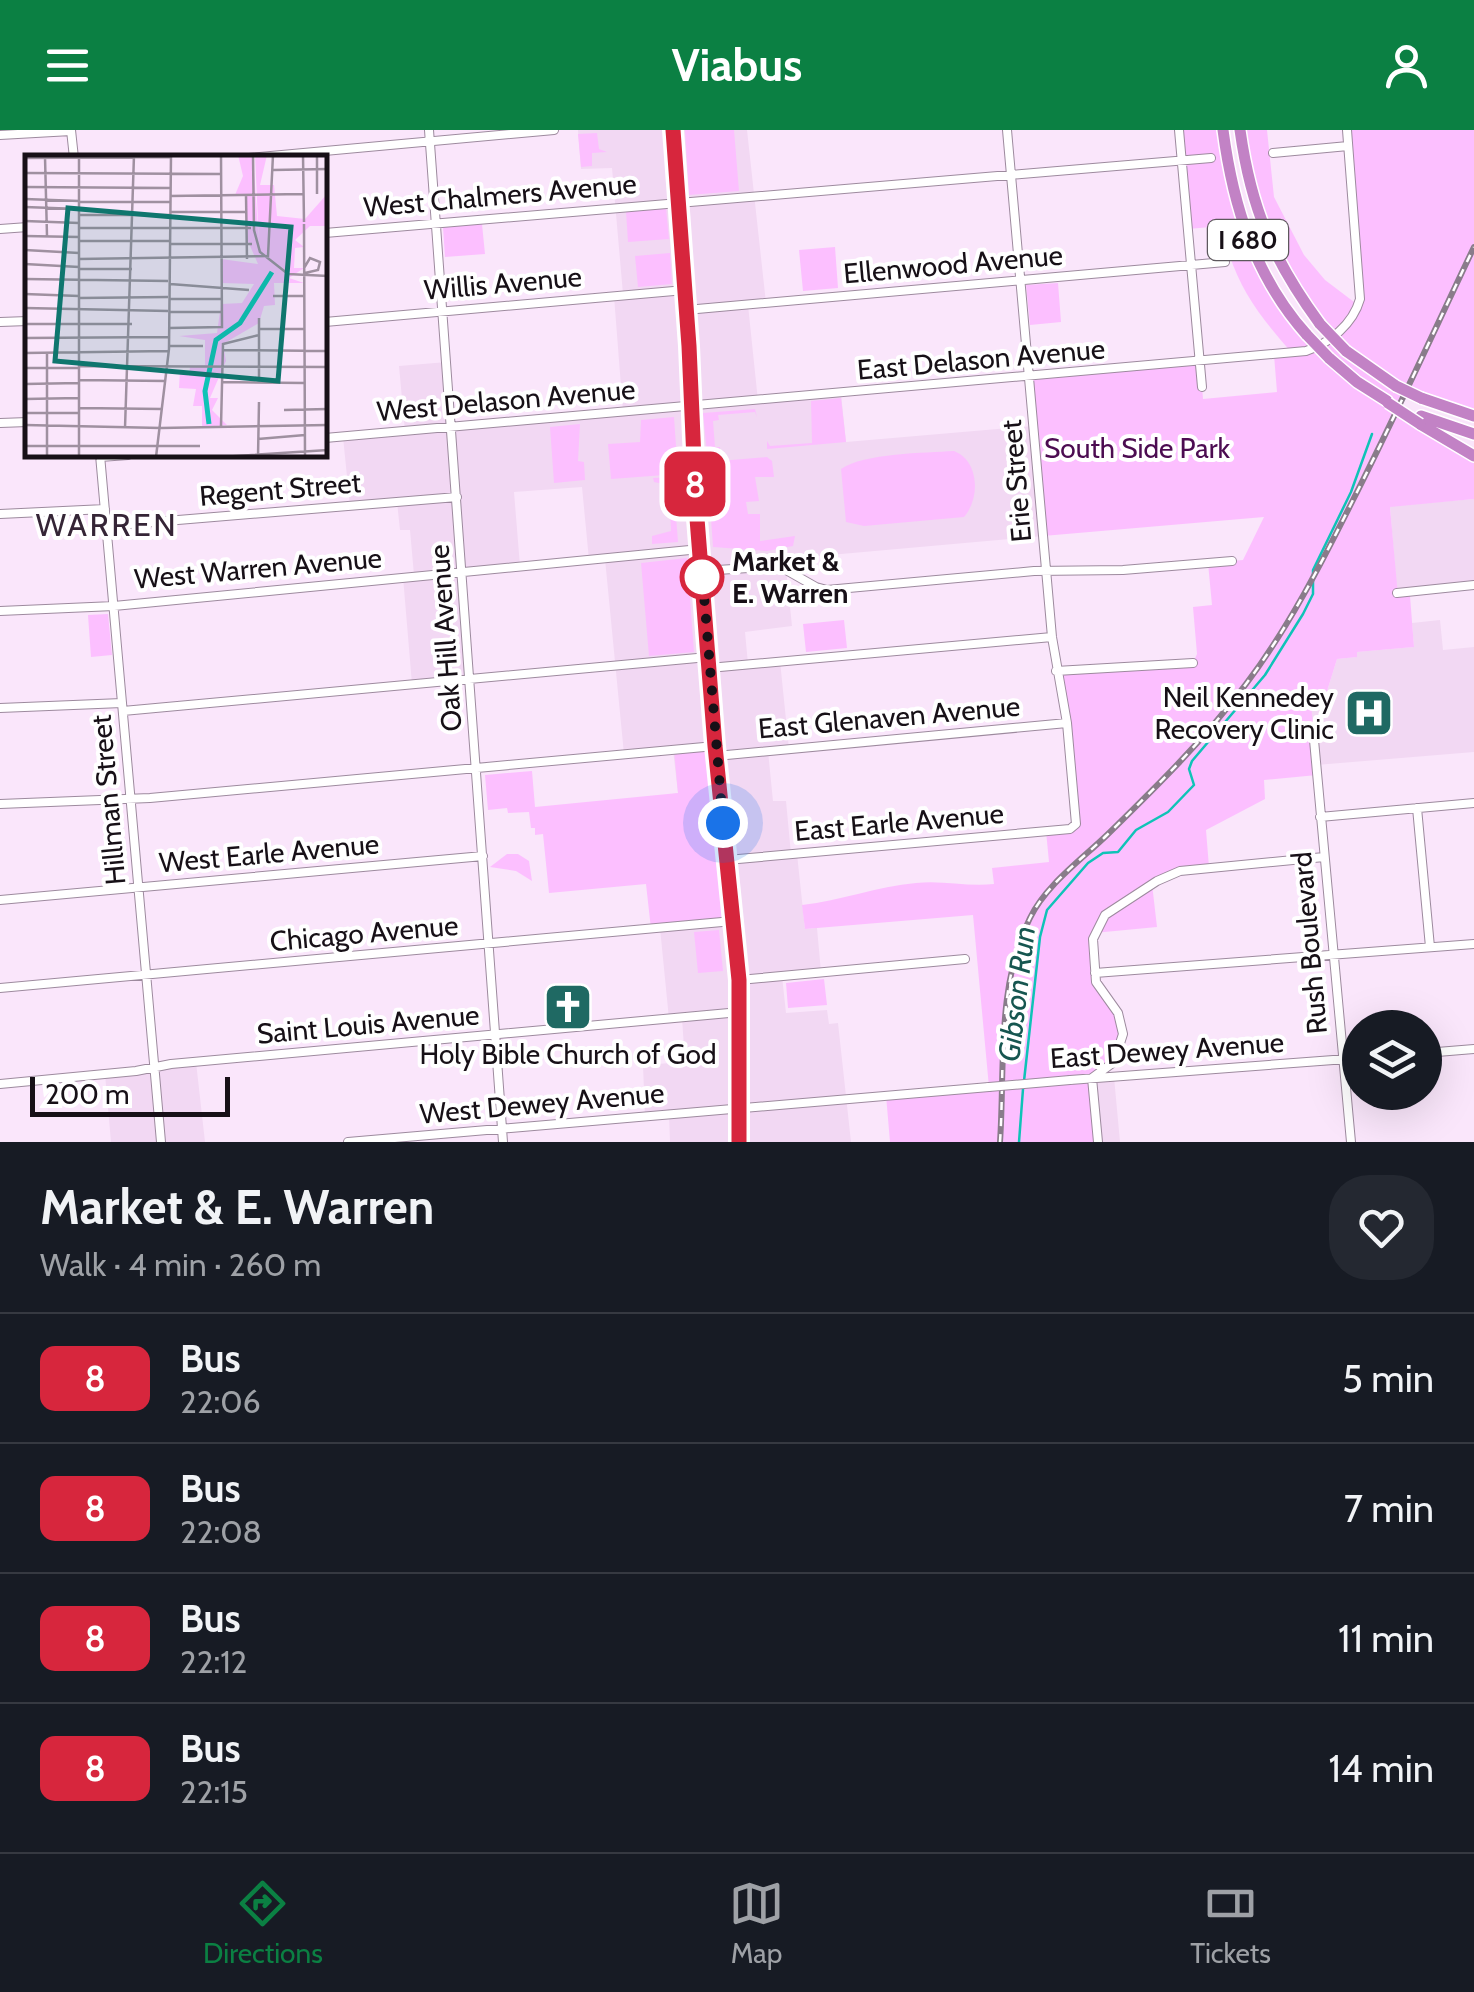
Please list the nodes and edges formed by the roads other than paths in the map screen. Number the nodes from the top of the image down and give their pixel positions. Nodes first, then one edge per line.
1 (429, 130) edge
2 (554, 130) edge
3 (673, 130) edge
4 (1007, 130) edge
5 (1179, 130) edge
6 (1223, 130) edge
7 (1240, 130) edge
8 (1347, 130) edge
9 (71, 131) edge
10 (0, 135) edge
11 (430, 142) junction
12 (1348, 146) junction
13 (1273, 152) dead end
14 (283, 155) edge
15 (1210, 158) dead end
16 (1182, 160) junction
17 (1011, 175) junction
18 (678, 202) junction
19 (436, 223) junction
20 (25, 228) edge
21 (0, 229) edge
22 (328, 232) edge
23 (1224, 262) dead end
24 (1191, 264) junction
25 (1020, 280) junction
26 (684, 290) junction
27 (686, 310) junction
28 (443, 311) junction
29 (25, 321) edge
30 (0, 322) edge
31 (328, 322) edge
32 (1200, 362) junction
33 (1029, 377) junction
34 (1202, 387) dead end
35 (690, 406) junction
36 (1474, 416) edge
37 (1420, 420) junction
38 (25, 422) edge
39 (0, 423) edge
40 (452, 427) junction
41 (1474, 434) edge
42 (328, 438) edge
43 (1474, 456) edge
44 (100, 458) edge
45 (457, 496) junction
46 (105, 509) junction
47 (0, 514) edge
48 (106, 526) junction
49 (700, 550) junction
50 (1232, 561) dead end
51 (1046, 570) junction
52 (462, 571) junction
53 (702, 571) junction
54 (1474, 585) edge
55 (1398, 592) dead end
56 (114, 606) junction
57 (0, 611) edge
58 (1052, 637) junction
59 (709, 662) junction
60 (1193, 663) dead end
61 (1056, 672) junction
62 (470, 679) junction
63 (123, 707) junction
64 (0, 708) edge
65 (1067, 723) junction
66 (1314, 740) dead end
67 (716, 751) junction
68 (477, 768) junction
69 (131, 799) junction
70 (1474, 803) edge
71 (0, 804) edge
72 (1417, 808) junction
73 (1320, 817) junction
74 (1074, 826) joint
75 (483, 856) junction
76 (1324, 857) junction
77 (726, 860) junction
78 (139, 888) junction
79 (0, 900) edge
80 (733, 921) junction
81 (490, 944) junction
82 (1474, 944) edge
83 (1430, 947) junction
84 (1334, 955) junction
85 (965, 959) dead end
86 (1095, 973) junction
87 (146, 976) junction
88 (739, 980) junction
89 (0, 988) edge
90 (740, 1012) junction
91 (496, 1034) junction
92 (1342, 1047) edge
93 (1474, 1049) edge
94 (1442, 1052) edge
95 (1342, 1059) edge
96 (155, 1068) junction
97 (1092, 1078) junction
98 (0, 1084) edge
99 (740, 1108) junction
100 (1348, 1110) edge
101 (503, 1129) junction
102 (161, 1142) edge
103 (348, 1142) edge
104 (504, 1142) edge
105 (739, 1142) edge
106 (1098, 1142) edge
107 (1351, 1142) edge

1 - 11 street, Oak Hill Avenue
2 - 11 street
3 - 18 main road
4 - 17 street, Erie Street
5 - 16 street
6 - 37 highway, I 680, bridge
7 - 36 highway, I 680, bridge
8 - 12 street, East Delason Avenue
9 - 10 street
11 - 14 street
11 - 19 street, Oak Hill Avenue
12 - 13 street
12 - 32 street, East Delason Avenue
15 - 16 street, West Chalmers Avenue
16 - 17 street, West Chalmers Avenue
16 - 24 street
17 - 18 street, West Chalmers Avenue
17 - 25 street, Erie Street
18 - 19 street, West Chalmers Avenue
18 - 26 main road
19 - 22 street, West Chalmers Avenue
19 - 28 street, Oak Hill Avenue
20 - 21 street
23 - 24 street, Ellenwood Avenue
24 - 25 street, Ellenwood Avenue
24 - 32 street
25 - 27 street, Ellenwood Avenue
25 - 33 street, Erie Street
26 - 27 main road
26 - 28 street, Willis Avenue
27 - 35 main road
28 - 31 street, Willis Avenue
28 - 40 street, Oak Hill Avenue
29 - 30 street
32 - 33 street, East Delason Avenue
32 - 34 street
33 - 35 street, East Delason Avenue
33 - 51 street, Erie Street
35 - 40 street, West Delason Avenue
35 - 49 main road
37 - 41 highway, I 680
37 - 43 highway
38 - 39 street
40 - 42 street, West Delason Avenue
40 - 45 street, Oak Hill Avenue
44 - 46 street, Hillman Street
45 - 48 street, Regent Street
45 - 52 street, Oak Hill Avenue
46 - 47 street
46 - 48 street, Hillman Street
48 - 56 street, Hillman Street
49 - 52 street, West Warren Avenue
49 - 53 main road
50 - 51 street
51 - 53 street
51 - 58 street, Erie Street
52 - 56 street, West Warren Avenue
52 - 62 street, Oak Hill Avenue
53 - 59 main road
54 - 55 street
56 - 57 street, West Warren Avenue
56 - 63 street, Hillman Street
58 - 59 street
58 - 61 street, Erie Street
59 - 62 street
59 - 67 main road
60 - 61 street
61 - 65 street, Erie Street
62 - 63 street
62 - 68 street, Oak Hill Avenue
63 - 64 street
63 - 69 street, Hillman Street
65 - 67 street, East Glenaven Avenue
65 - 74 street, Erie Street
66 - 73 street, Rush Boulevard
67 - 68 street, East Glenaven Avenue
67 - 77 main road
68 - 69 street, East Glenaven Avenue
68 - 75 street, Oak Hill Avenue
69 - 71 street, East Glenaven Avenue
69 - 78 street, Hillman Street
70 - 72 street
72 - 73 street
72 - 83 street
73 - 76 street, Rush Boulevard
74 - 77 street, East Earle Avenue
75 - 78 street, West Earle Avenue
75 - 81 street, Oak Hill Avenue
76 - 84 street, Rush Boulevard
76 - 86 street
77 - 80 main road
78 - 79 street, West Earle Avenue
78 - 87 street, Hillman Street
80 - 81 street, Chicago Avenue
80 - 88 main road
81 - 87 street, Chicago Avenue
81 - 91 street, Oak Hill Avenue
82 - 83 street
83 - 84 street
84 - 86 street
84 - 92 street, Rush Boulevard
85 - 88 street
86 - 97 street
87 - 89 street, Chicago Avenue
87 - 96 street, Hillman Street
88 - 90 main road
90 - 91 street, Saint Louis Avenue
90 - 99 main road
91 - 96 street, Saint Louis Avenue
91 - 101 street, Oak Hill Avenue
93 - 94 street
95 - 97 street, East Dewey Avenue
96 - 98 street, Saint Louis Avenue
96 - 102 street, Hillman Street
97 - 99 street, East Dewey Avenue, bridge
97 - 106 street
99 - 101 street, West Dewey Avenue
99 - 105 main road
100 - 107 street, Rush Boulevard
101 - 103 street, West Dewey Avenue
101 - 104 street, Oak Hill Avenue

